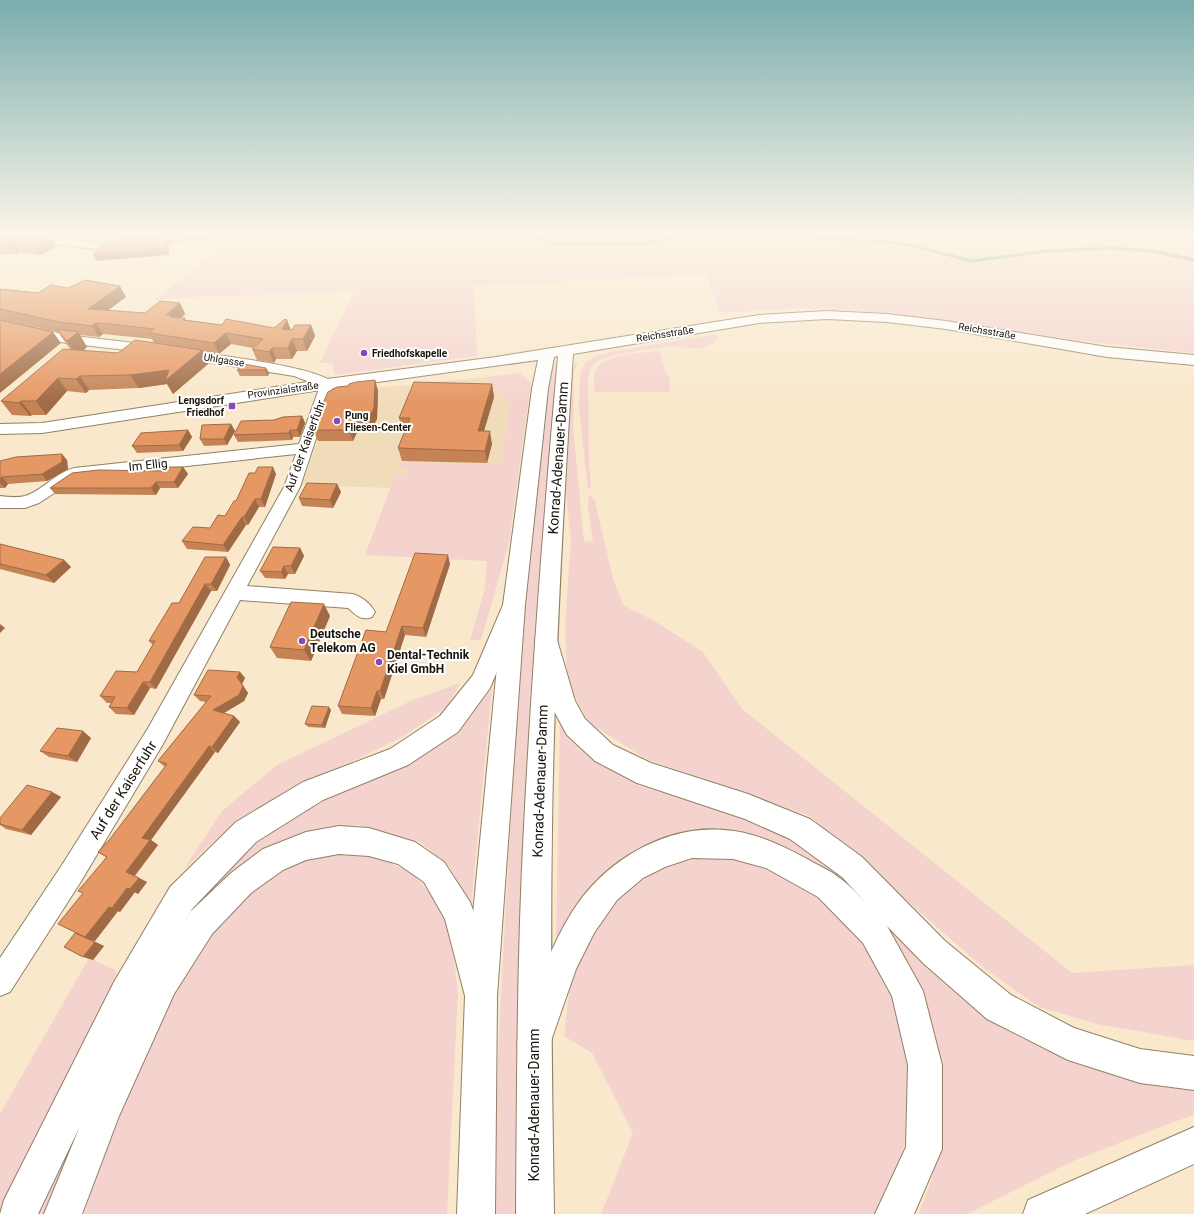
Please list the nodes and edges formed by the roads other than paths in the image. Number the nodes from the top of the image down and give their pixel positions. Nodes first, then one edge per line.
1 (0, 324) edge
2 (556, 351) junction
3 (1194, 360) edge
4 (496, 362) junction
5 (327, 384) junction
6 (540, 389) junction
7 (0, 429) edge
8 (305, 448) junction
9 (0, 502) edge
10 (234, 592) junction
11 (514, 605) junction
12 (365, 612) dead end
13 (546, 640) junction
14 (0, 982) edge
15 (482, 996) junction
16 (534, 1043) junction
17 (1194, 1073) edge
18 (1194, 1145) edge
19 (18, 1214) edge
20 (63, 1214) edge
21 (476, 1214) edge
22 (535, 1214) edge
23 (894, 1214) edge
24 (1042, 1214) edge

1 - 5 street, Uhlgasse
2 - 3 main road, Reichsstraße
2 - 4 main road, Provinzialstraße
2 - 6 main road, Konrad-Adenauer-Damm
2 - 13 main road, Konrad-Adenauer-Damm
4 - 5 main road, Provinzialstraße
4 - 6 main road
5 - 7 main road, Provinzialstraße
5 - 8 street, Auf der Kaiserfuhr
6 - 11 main road, Konrad-Adenauer-Damm
8 - 9 street, Im Ellig
8 - 10 street, Auf der Kaiserfuhr
10 - 12 street
10 - 14 street, Auf der Kaiserfuhr
11 - 15 main road, Konrad-Adenauer-Damm
11 - 19 main road
13 - 16 main road, Konrad-Adenauer-Damm
13 - 17 main road
15 - 20 main road
15 - 21 main road, Konrad-Adenauer-Damm
16 - 22 main road, Konrad-Adenauer-Damm
16 - 23 main road
18 - 24 main road

